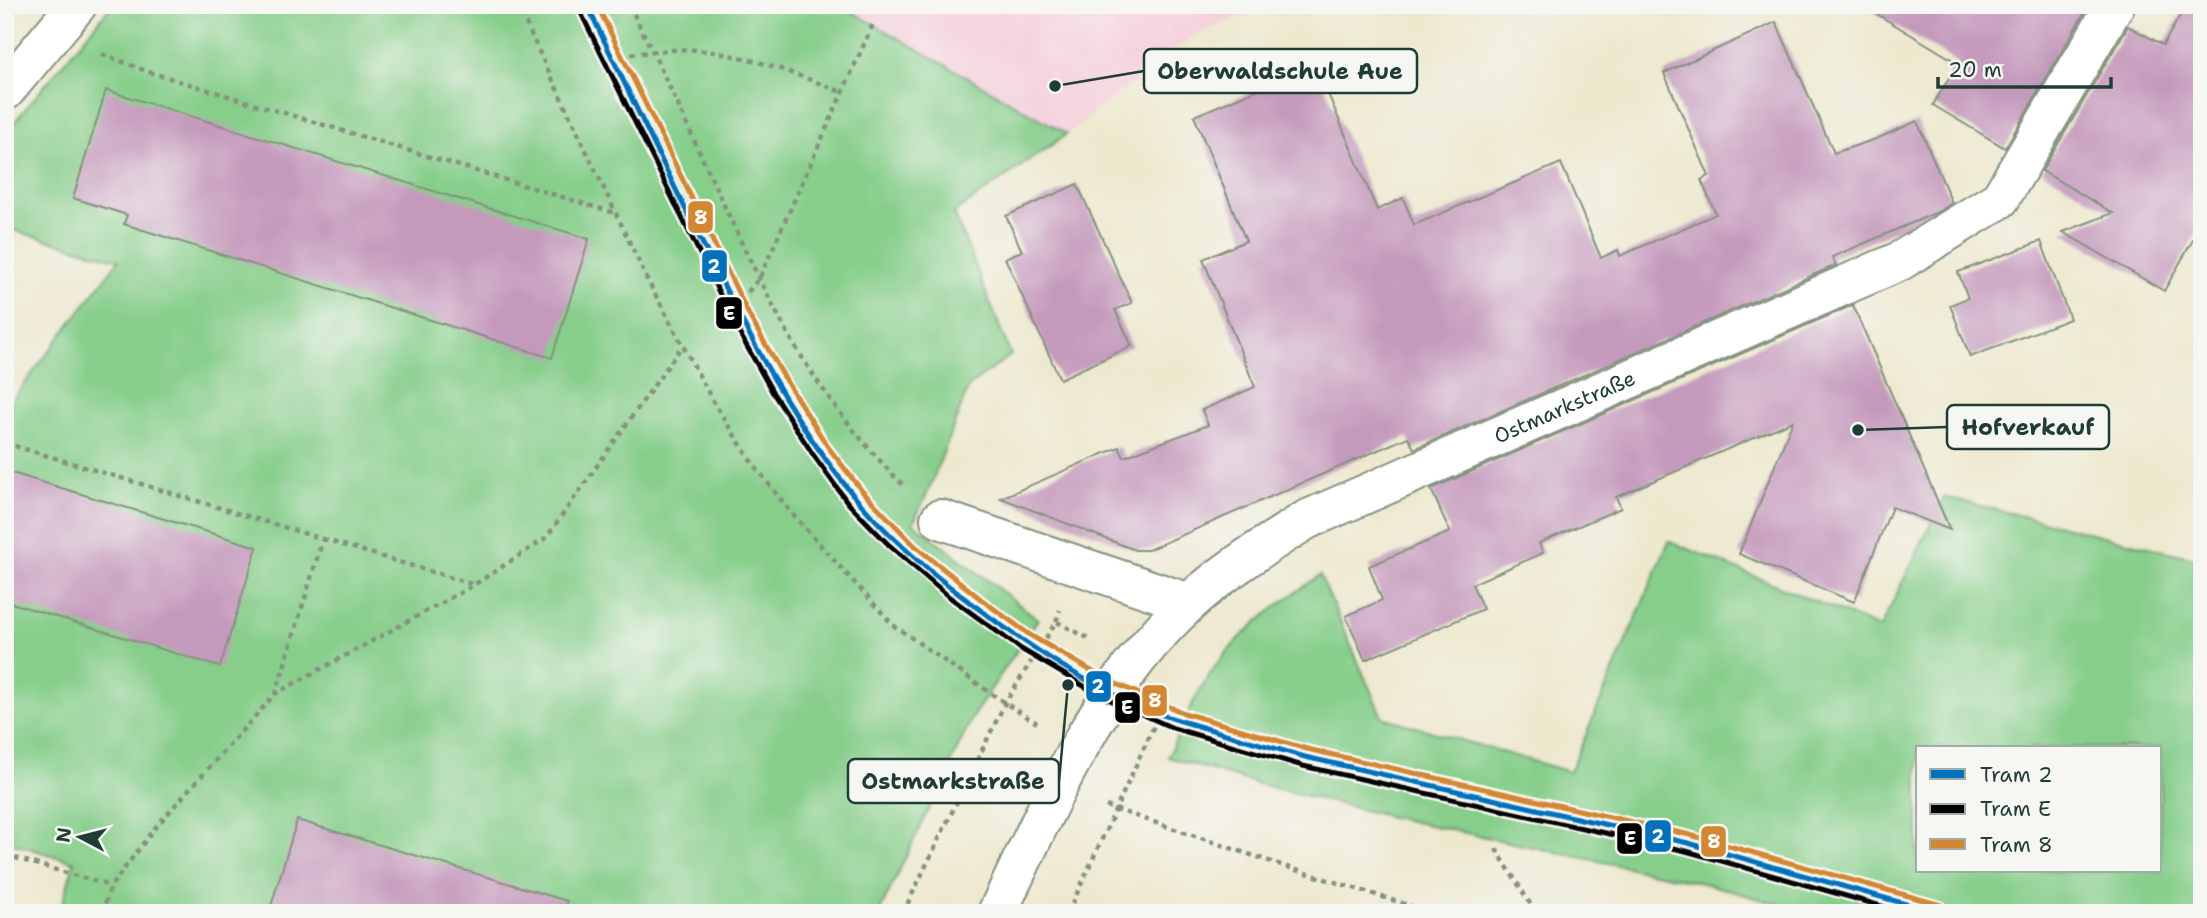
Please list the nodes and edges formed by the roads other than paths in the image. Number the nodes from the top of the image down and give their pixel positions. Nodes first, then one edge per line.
1 (77, 5) edge
2 (2115, 5) edge
3 (5, 91) edge
4 (940, 519) road end
5 (1189, 603) junction
6 (997, 913) edge

1 - 3 street
2 - 5 street, Ostmarkstraße
4 - 5 street
5 - 6 street, Ostmarkstraße

